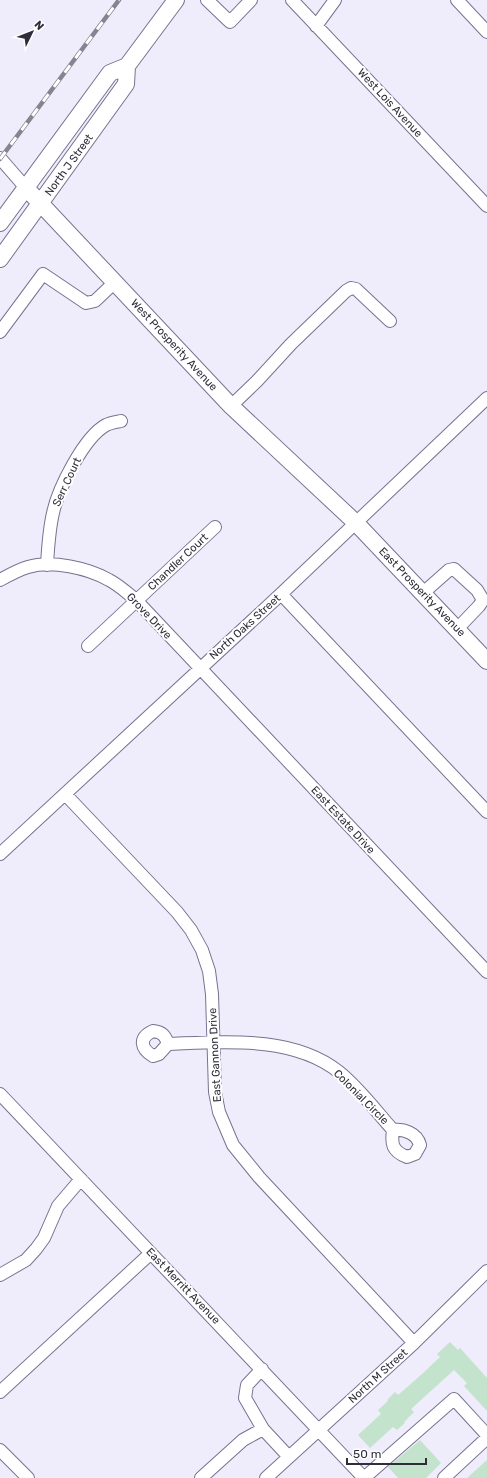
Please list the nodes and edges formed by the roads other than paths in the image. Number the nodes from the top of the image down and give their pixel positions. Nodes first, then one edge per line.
1 (176, 0) edge
2 (207, 0) edge
3 (250, 0) edge
4 (292, 0) edge
5 (335, 0) edge
6 (457, 0) edge
7 (316, 26) junction
8 (487, 32) edge
9 (127, 66) junction
10 (0, 158) edge
11 (26, 188) junction
12 (40, 203) junction
13 (487, 206) edge
14 (0, 223) edge
15 (0, 259) edge
16 (115, 282) junction
17 (390, 321) dead end
18 (0, 332) edge
19 (487, 398) edge
20 (231, 406) junction
21 (121, 421) dead end
22 (356, 523) junction
23 (215, 527) dead end
24 (47, 565) junction
25 (0, 580) edge
26 (423, 593) junction
27 (281, 594) junction
28 (136, 600) junction
29 (457, 629) junction
30 (88, 646) dead end
31 (487, 661) edge
32 (200, 669) junction
33 (65, 794) junction
34 (487, 812) edge
35 (0, 854) edge
36 (487, 972) edge
37 (213, 1042) junction
38 (168, 1044) dead end
39 (0, 1094) edge
40 (393, 1130) dead end
41 (81, 1179) junction
42 (151, 1253) junction
43 (487, 1271) edge
44 (0, 1275) edge
45 (414, 1343) junction
46 (262, 1369) junction
47 (0, 1392) edge
48 (263, 1429) junction
49 (319, 1429) junction
50 (487, 1435) edge
51 (487, 1438) edge
52 (0, 1450) edge
53 (289, 1457) junction
54 (28, 1478) edge
55 (201, 1478) edge
56 (266, 1478) edge
57 (364, 1478) edge
58 (444, 1478) edge

1 - 9 main road, North J Street
2 - 3 street
4 - 7 street, West Lois Avenue
5 - 7 street
6 - 8 street
7 - 13 street, West Lois Avenue
9 - 11 main road, North J Street
9 - 12 main road, North J Street
10 - 11 street, West Prosperity Avenue
11 - 12 main road, West Prosperity Avenue
11 - 14 main road, North J Street
12 - 15 main road, North J Street
12 - 16 main road, West Prosperity Avenue
16 - 18 street
16 - 20 main road, West Prosperity Avenue
17 - 20 street
19 - 22 street, North Oaks Street
20 - 22 main road, West Prosperity Avenue
21 - 24 street, Serr Court
22 - 26 main road, East Prosperity Avenue
22 - 27 street, North Oaks Street
23 - 28 street, Chandler Court
24 - 25 street, Grove Drive
24 - 28 street, Grove Drive
26 - 29 main road, East Prosperity Avenue
26 - 29 street
27 - 32 street, North Oaks Street
27 - 34 street
28 - 30 street, Chandler Court
28 - 32 street, Grove Drive
29 - 31 main road, East Prosperity Avenue
32 - 33 street, North Oaks Street
32 - 36 street, East Estate Drive
33 - 35 street, North Oaks Street
33 - 37 street, East Gannon Drive
37 - 38 street, Colonial Circle
37 - 40 street, Colonial Circle
37 - 45 street, East Gannon Drive
39 - 41 street, East Merritt Avenue
41 - 42 street, East Merritt Avenue
41 - 44 street
42 - 46 street, East Merritt Avenue
42 - 47 street
43 - 45 street, North M Street
45 - 49 street, North M Street
46 - 48 street
46 - 49 street, East Merritt Avenue
48 - 53 street
48 - 55 street
49 - 53 street, North M Street
49 - 57 street, East Merritt Avenue
50 - 57 street
51 - 58 street
52 - 54 street
53 - 56 street, North M Street

